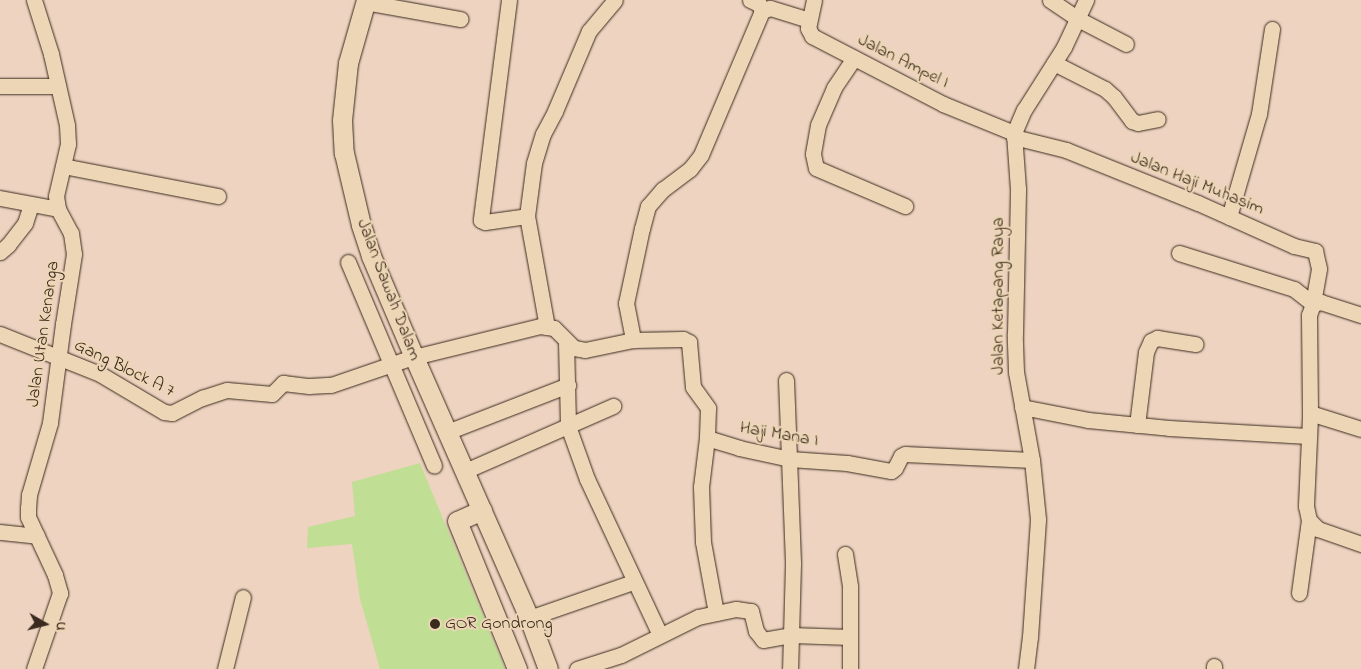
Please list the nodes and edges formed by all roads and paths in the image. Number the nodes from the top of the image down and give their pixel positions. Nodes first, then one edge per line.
1 (34, 0) edge
2 (509, 0) edge
3 (615, 0) edge
4 (750, 0) edge
5 (814, 0) edge
6 (1050, 0) edge
7 (1086, 0) edge
8 (365, 1) edge
9 (762, 11) junction
10 (1078, 18) junction
11 (460, 19) dead end
12 (808, 20) junction
13 (1272, 28) dead end
14 (1126, 44) dead end
15 (854, 58) junction
16 (1054, 63) junction
17 (0, 86) edge
18 (58, 86) junction
19 (1158, 119) dead end
20 (1014, 135) junction
21 (63, 166) junction
22 (218, 196) dead end
23 (0, 198) edge
24 (31, 205) junction
25 (905, 206) dead end
26 (58, 210) junction
27 (528, 216) junction
28 (1229, 217) junction
29 (0, 252) edge
30 (1178, 253) dead end
31 (348, 262) dead end
32 (1313, 304) junction
33 (1361, 315) edge
34 (547, 327) junction
35 (0, 334) edge
36 (633, 340) junction
37 (566, 342) junction
38 (1196, 344) dead end
39 (59, 358) junction
40 (403, 361) junction
41 (786, 380) dead end
42 (568, 385) junction
43 (613, 406) dead end
44 (1022, 408) junction
45 (1310, 413) junction
46 (1137, 424) junction
47 (568, 426) junction
48 (1361, 429) edge
49 (448, 432) junction
50 (1308, 436) junction
51 (708, 438) junction
52 (790, 460) junction
53 (1032, 460) junction
54 (434, 466) dead end
55 (465, 471) junction
56 (470, 516) junction
57 (1308, 520) junction
58 (0, 532) edge
59 (37, 536) junction
60 (1361, 544) edge
61 (845, 554) dead end
62 (634, 582) junction
63 (1299, 593) dead end
64 (243, 597) dead end
65 (716, 613) junction
66 (529, 618) junction
67 (660, 635) junction
68 (791, 635) junction
69 (850, 637) junction
70 (34, 669) edge
71 (225, 669) edge
72 (517, 669) edge
73 (548, 669) edge
74 (577, 669) edge
75 (790, 669) edge
76 (850, 669) edge
77 (1026, 669) edge

1 - 18 street
2 - 27 street
3 - 27 street
4 - 9 street
5 - 12 street
6 - 10 street
7 - 10 street, Jalan Ketapang Raya
8 - 11 street
8 - 40 street, Jalan Sawah Dalam
9 - 12 street
9 - 36 street
10 - 14 street
10 - 16 street, Jalan Ketapang Raya
12 - 15 street, Jalan Ampel I
13 - 28 street
15 - 20 street, Jalan Ampel I
15 - 25 street
16 - 19 street
16 - 20 street, Jalan Ketapang Raya
17 - 18 street
18 - 21 street
20 - 28 street, Jalan Haji Muhasim
20 - 44 street, Jalan Ketapang Raya
21 - 22 street
21 - 26 street
23 - 24 street
24 - 26 street
24 - 29 street
26 - 39 street, Jalan Utan Kenanga
27 - 34 street
28 - 32 street, Jalan Haji Muhasim
30 - 32 street
31 - 40 street
32 - 33 street
32 - 45 street
34 - 37 street
34 - 40 street
35 - 39 street, Gang Block A 7
36 - 37 street
36 - 51 street
37 - 42 street
38 - 46 street
39 - 40 street, Gang Block A 7
39 - 59 street, Jalan Utan Kenanga
40 - 49 street, Jalan Sawah Dalam
40 - 54 street
41 - 52 street
42 - 47 street
42 - 49 street
43 - 47 street
44 - 46 street
44 - 53 street, Jalan Ketapang Raya
45 - 48 street
45 - 50 street
46 - 50 street
47 - 55 street
47 - 62 street
49 - 55 street, Jalan Sawah Dalam
50 - 57 street
51 - 52 street, Haji Mana I
51 - 65 street
52 - 53 street, Haji Mana I
52 - 68 street
53 - 77 street, Jalan Ketapang Raya
55 - 56 street, Jalan Sawah Dalam
56 - 66 street
56 - 72 street
57 - 60 street
57 - 63 street
58 - 59 street
59 - 70 street, Jalan Utan Kenanga
61 - 69 street
62 - 66 street
62 - 67 street
64 - 71 street
65 - 67 street
65 - 68 street
66 - 73 street
67 - 74 street
68 - 69 street
68 - 75 street
69 - 76 street

